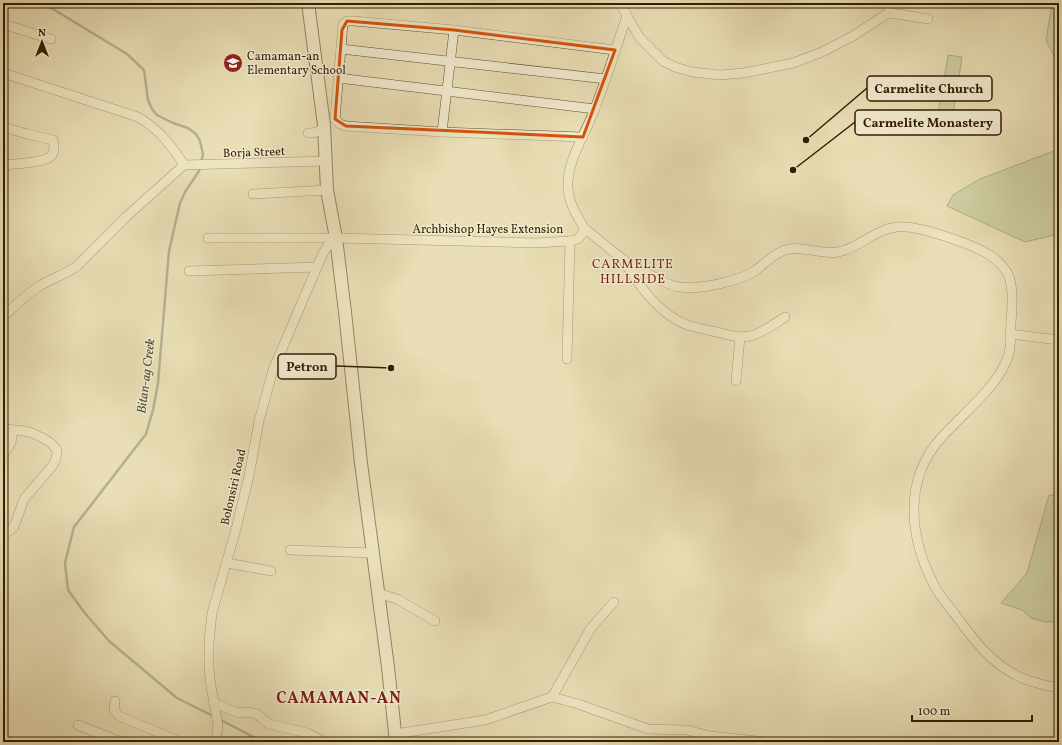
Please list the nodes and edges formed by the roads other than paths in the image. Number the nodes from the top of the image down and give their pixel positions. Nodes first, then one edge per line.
1 (308, 3) edge
2 (620, 3) edge
3 (887, 3) edge
4 (891, 13) junction
5 (627, 16) junction
6 (928, 19) dead end
7 (3, 24) edge
8 (454, 30) junction
9 (52, 39) dead end
10 (341, 49) junction
11 (615, 50) junction
12 (451, 61) junction
13 (3, 73) edge
14 (338, 78) junction
15 (606, 79) junction
16 (448, 92) junction
17 (595, 109) junction
18 (324, 125) junction
19 (3, 128) edge
20 (442, 132) junction
21 (308, 133) dead end
22 (583, 137) junction
23 (326, 161) junction
24 (3, 165) edge
25 (184, 165) junction
26 (327, 190) junction
27 (253, 194) dead end
28 (584, 228) junction
29 (208, 238) dead end
30 (336, 238) junction
31 (570, 241) junction
32 (622, 258) junction
33 (317, 267) junction
34 (189, 271) dead end
35 (3, 317) edge
36 (785, 317) dead end
37 (1010, 334) junction
38 (740, 337) junction
39 (1059, 340) edge
40 (567, 358) dead end
41 (736, 380) dead end
42 (3, 428) edge
43 (13, 430) junction
44 (3, 455) edge
45 (3, 535) edge
46 (290, 550) dead end
47 (372, 553) junction
48 (227, 563) junction
49 (271, 571) dead end
50 (378, 593) junction
51 (614, 602) dead end
52 (435, 621) dead end
53 (1059, 688) edge
54 (552, 697) junction
55 (115, 701) dead end
56 (214, 706) junction
57 (78, 725) dead end
58 (396, 738) edge
59 (121, 742) edge
60 (180, 742) edge
61 (216, 742) edge
62 (324, 742) edge
63 (767, 742) edge

1 - 18 main road
2 - 5 street
3 - 4 street
4 - 5 street
4 - 6 street
5 - 11 street, Archbishop Hayes Extension
7 - 9 street
8 - 10 street
8 - 11 street
8 - 12 street
10 - 12 street
10 - 14 street
11 - 15 street, Archbishop Hayes Extension
12 - 15 street
12 - 16 street
13 - 25 street
14 - 16 street
14 - 20 street
15 - 17 street, Archbishop Hayes Extension
16 - 17 street
16 - 20 street
17 - 22 street, Archbishop Hayes Extension
18 - 21 street
18 - 23 main road
19 - 24 street
20 - 22 street
22 - 28 street, Archbishop Hayes Extension
23 - 25 street, Borja Street
23 - 26 main road
25 - 35 street
26 - 27 street
26 - 30 main road
28 - 31 street, Archbishop Hayes Extension
28 - 32 street
29 - 30 street, Archbishop Hayes Extension
30 - 31 street, Archbishop Hayes Extension
30 - 33 street, Bolonsiri Road
30 - 47 main road
31 - 40 street
32 - 37 street
32 - 38 street
33 - 34 street
33 - 48 street, Bolonsiri Road
36 - 38 street
37 - 39 street
37 - 53 street
38 - 41 street
42 - 43 street
43 - 44 street
43 - 45 street
46 - 47 street
47 - 50 main road
48 - 49 street
48 - 56 street, Bolonsiri Road
50 - 52 street
50 - 58 main road
51 - 54 street
54 - 58 street
54 - 63 street
55 - 60 street
56 - 61 street, Bolonsiri Road
56 - 62 street
57 - 59 street

